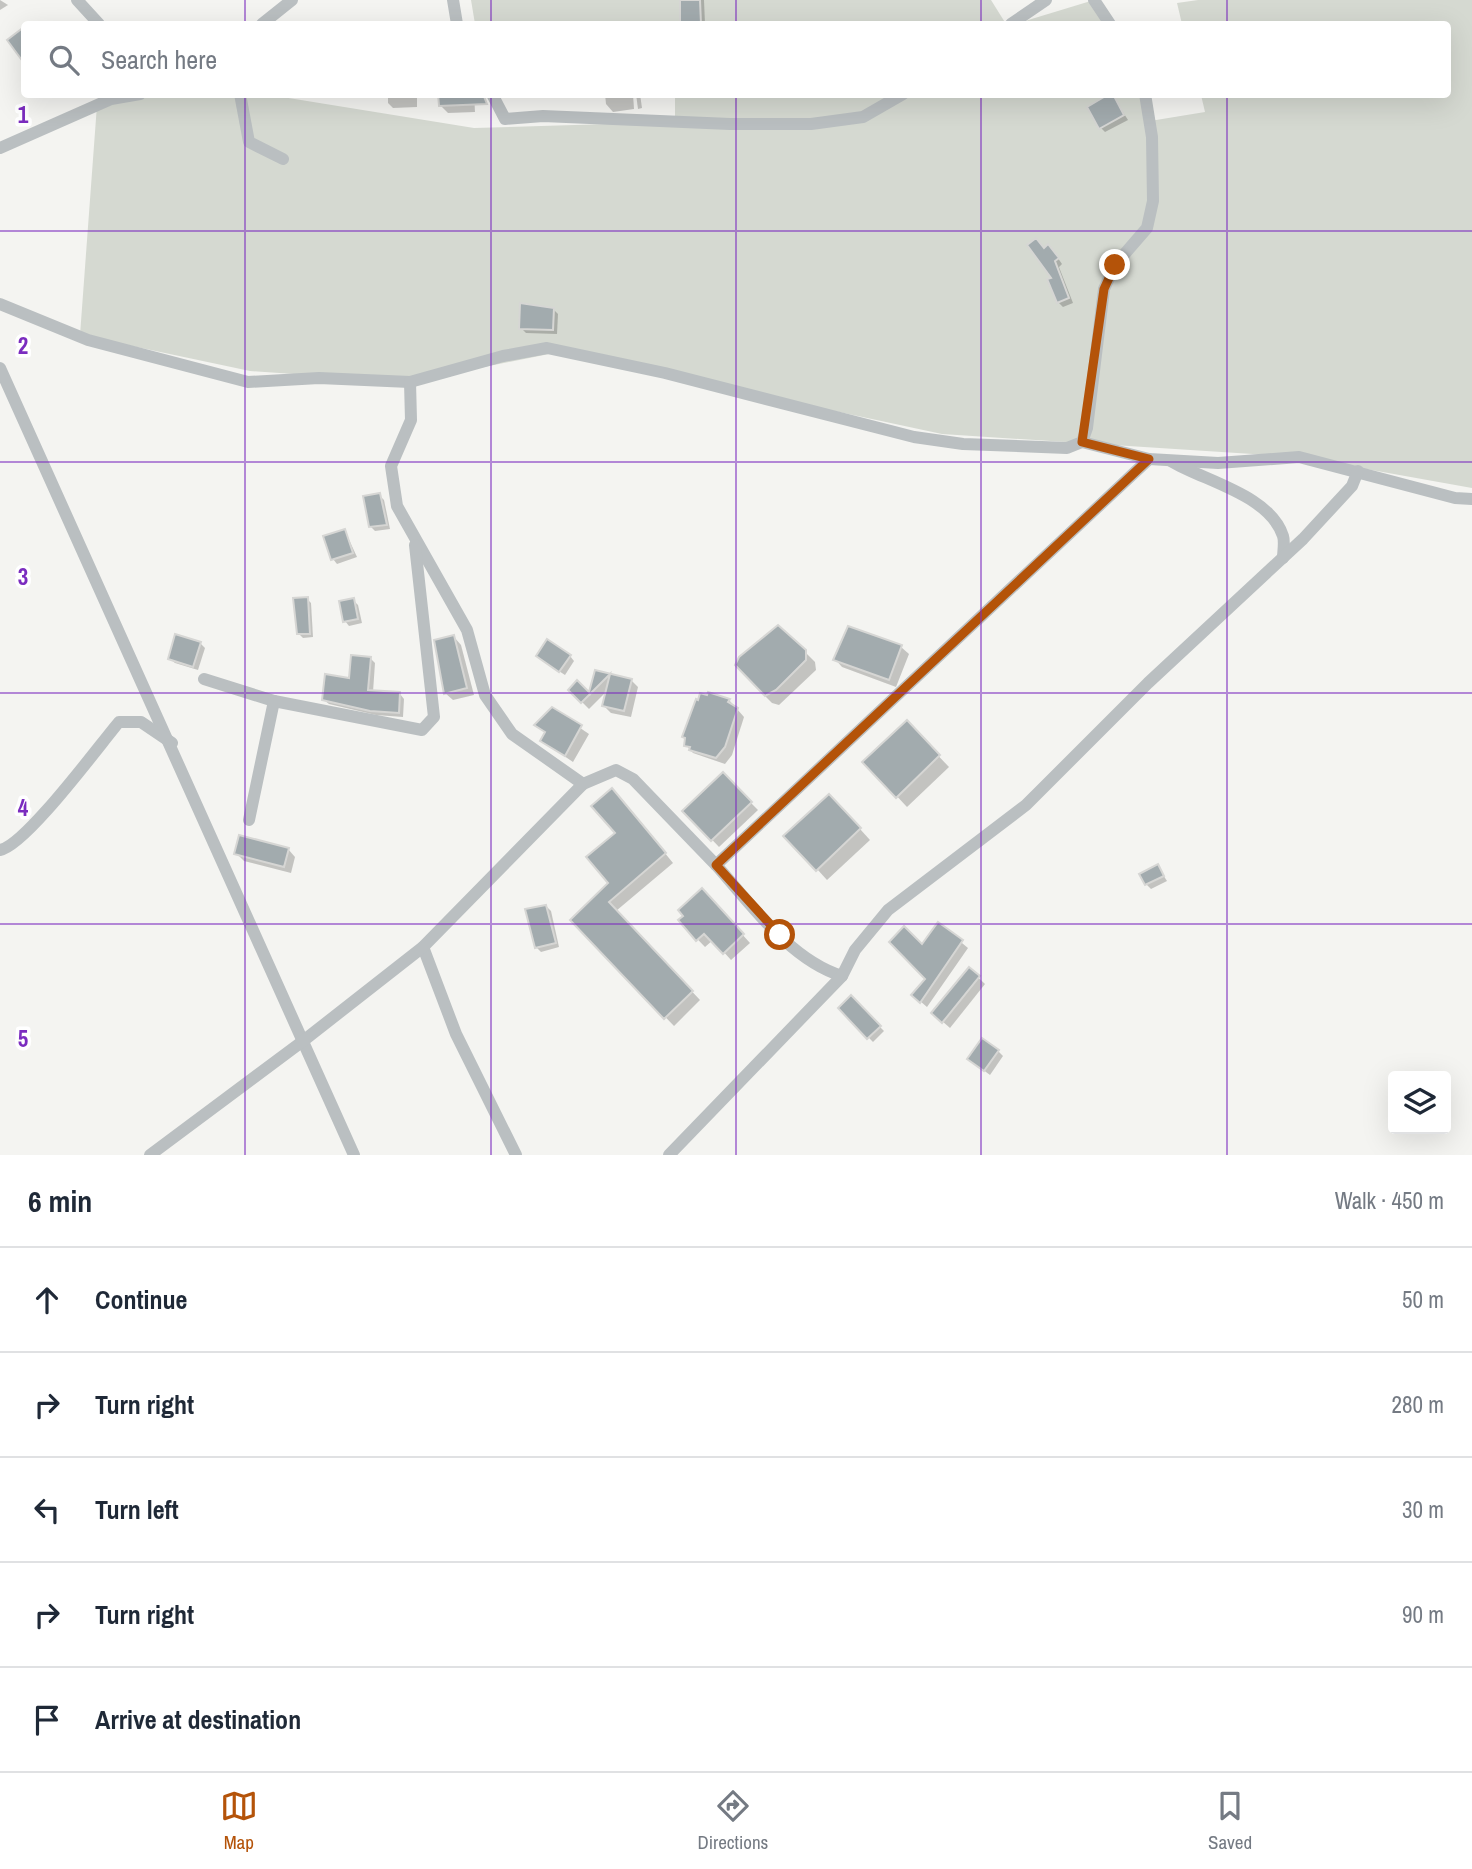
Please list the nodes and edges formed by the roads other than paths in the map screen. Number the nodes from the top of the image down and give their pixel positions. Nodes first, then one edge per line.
1 (77, 0) edge
2 (275, 0) edge
3 (292, 0) edge
4 (453, 0) edge
5 (1046, 0) edge
6 (1094, 0) edge
7 (267, 20) edge
8 (96, 21) edge
9 (456, 21) edge
10 (1015, 21) edge
11 (1108, 21) edge
12 (117, 98) edge
13 (241, 98) edge
14 (494, 98) edge
15 (896, 98) edge
16 (1146, 98) edge
17 (0, 148) edge
18 (283, 159) dead end
19 (0, 304) edge
20 (0, 368) edge
21 (410, 382) junction
22 (1082, 442) junction
23 (1149, 459) junction
24 (1170, 460) junction
25 (1357, 471) junction
26 (1472, 499) edge
27 (414, 538) junction
28 (1283, 558) junction
29 (204, 679) dead end
30 (274, 701) junction
31 (172, 743) junction
32 (583, 784) junction
33 (249, 820) dead end
34 (0, 850) edge
35 (716, 865) junction
36 (423, 947) junction
37 (842, 976) junction
38 (303, 1041) junction
39 (150, 1155) edge
40 (354, 1155) edge
41 (516, 1155) edge
42 (669, 1155) edge

1 - 8 street
2 - 7 street
3 - 7 street
4 - 9 street
5 - 10 street
6 - 11 street
12 - 17 street
13 - 18 street
14 - 15 street
16 - 22 street
19 - 21 street
20 - 31 street
21 - 22 street
21 - 27 street
22 - 23 street
23 - 24 street
23 - 35 street
24 - 25 street
24 - 28 street
25 - 26 street
25 - 28 street
27 - 30 street
27 - 32 street
28 - 37 street
29 - 30 street
30 - 33 street
31 - 34 street
31 - 38 street
32 - 35 street
32 - 36 street
35 - 37 street
36 - 38 street
36 - 41 street
37 - 42 street
38 - 39 street
38 - 40 street

